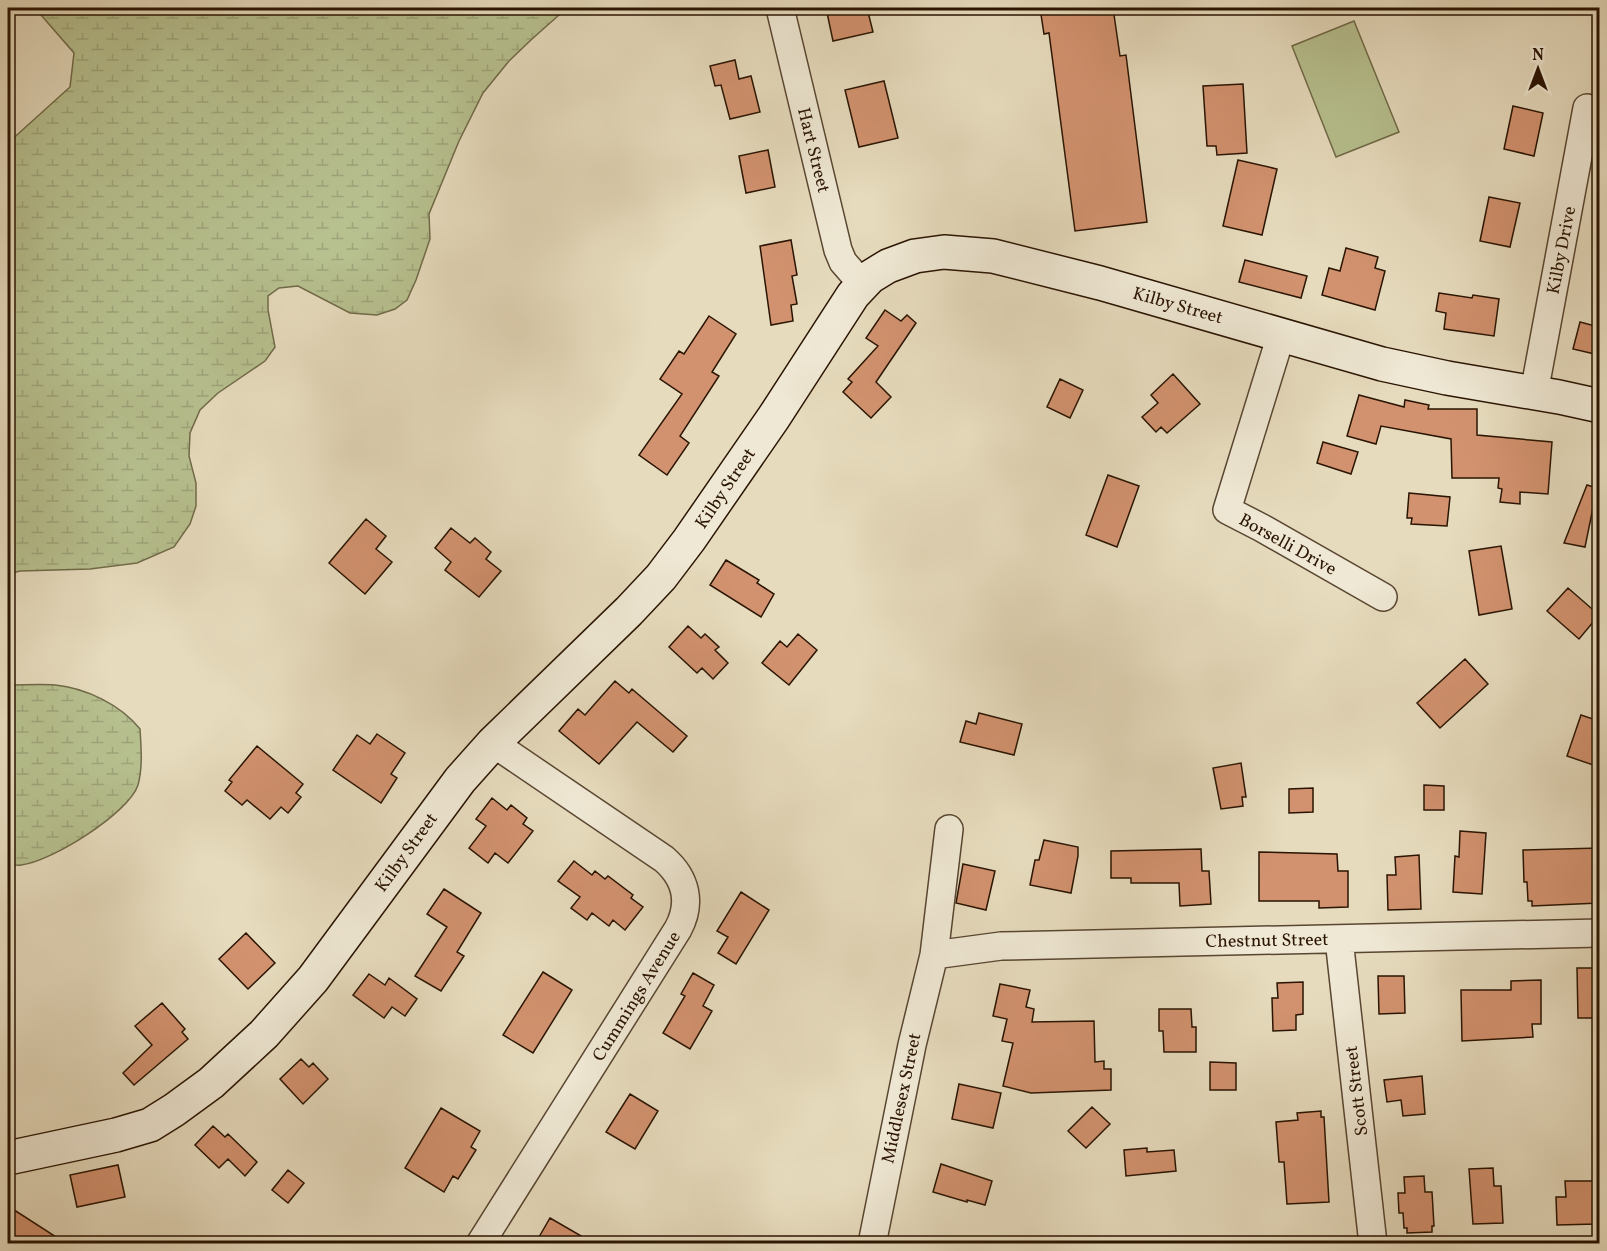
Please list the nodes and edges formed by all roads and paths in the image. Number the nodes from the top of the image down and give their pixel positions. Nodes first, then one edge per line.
1 (780, 8) edge
2 (1587, 108) dead end
3 (863, 285) junction
4 (1281, 335) junction
5 (1534, 393) junction
6 (1599, 406) edge
7 (1383, 597) dead end
8 (493, 743) junction
9 (949, 829) dead end
10 (1599, 933) edge
11 (1339, 939) junction
12 (934, 955) junction
13 (8, 1158) edge
14 (480, 1244) edge
15 (872, 1244) edge
16 (1373, 1244) edge

1 - 3 street, Hart Street
2 - 5 street, Kilby Drive
3 - 4 street, Kilby Street
3 - 8 street, Kilby Street
4 - 5 street, Kilby Street
4 - 7 street, Borselli Drive
5 - 6 street, Kilby Street
8 - 13 street, Kilby Street
8 - 14 street, Cummings Avenue
9 - 12 street, Middlesex Street
10 - 11 street, Chestnut Street
11 - 12 street, Chestnut Street
11 - 16 street, Scott Street
12 - 15 street, Middlesex Street

